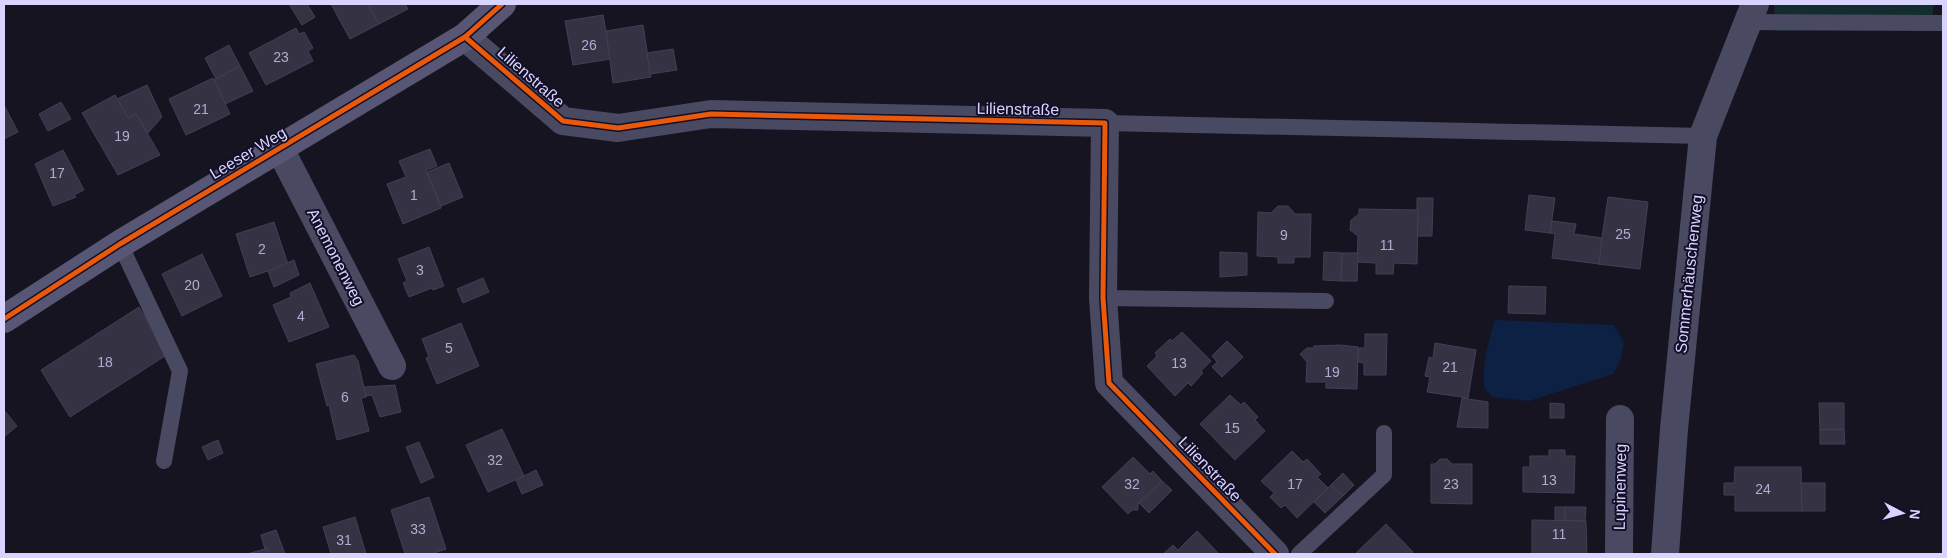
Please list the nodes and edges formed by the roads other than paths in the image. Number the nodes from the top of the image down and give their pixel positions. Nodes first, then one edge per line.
1 (502, 4) edge
2 (1752, 13) edge
3 (1943, 23) edge
4 (465, 37) junction
5 (1105, 123) junction
6 (1703, 136) junction
7 (280, 149) junction
8 (120, 244) junction
9 (1103, 298) junction
10 (1326, 301) dead end
11 (4, 318) edge
12 (392, 366) dead end
13 (1620, 419) dead end
14 (1384, 433) dead end
15 (164, 461) dead end
16 (1275, 554) edge
17 (1299, 554) edge
18 (1619, 554) edge
19 (1665, 554) edge

1 - 4 street, Leeser Weg
2 - 3 lane
2 - 6 street, Sommerhäuschenweg
4 - 5 street, Lilienstraße
4 - 7 street, Leeser Weg
5 - 6 lane
5 - 9 street, Lilienstraße
6 - 19 street, Sommerhäuschenweg
7 - 8 street, Leeser Weg
7 - 12 street, Anemonenweg
8 - 11 street, Leeser Weg
8 - 15 lane
9 - 10 lane
9 - 16 street, Lilienstraße
13 - 18 street, Lupinenweg
14 - 17 lane

